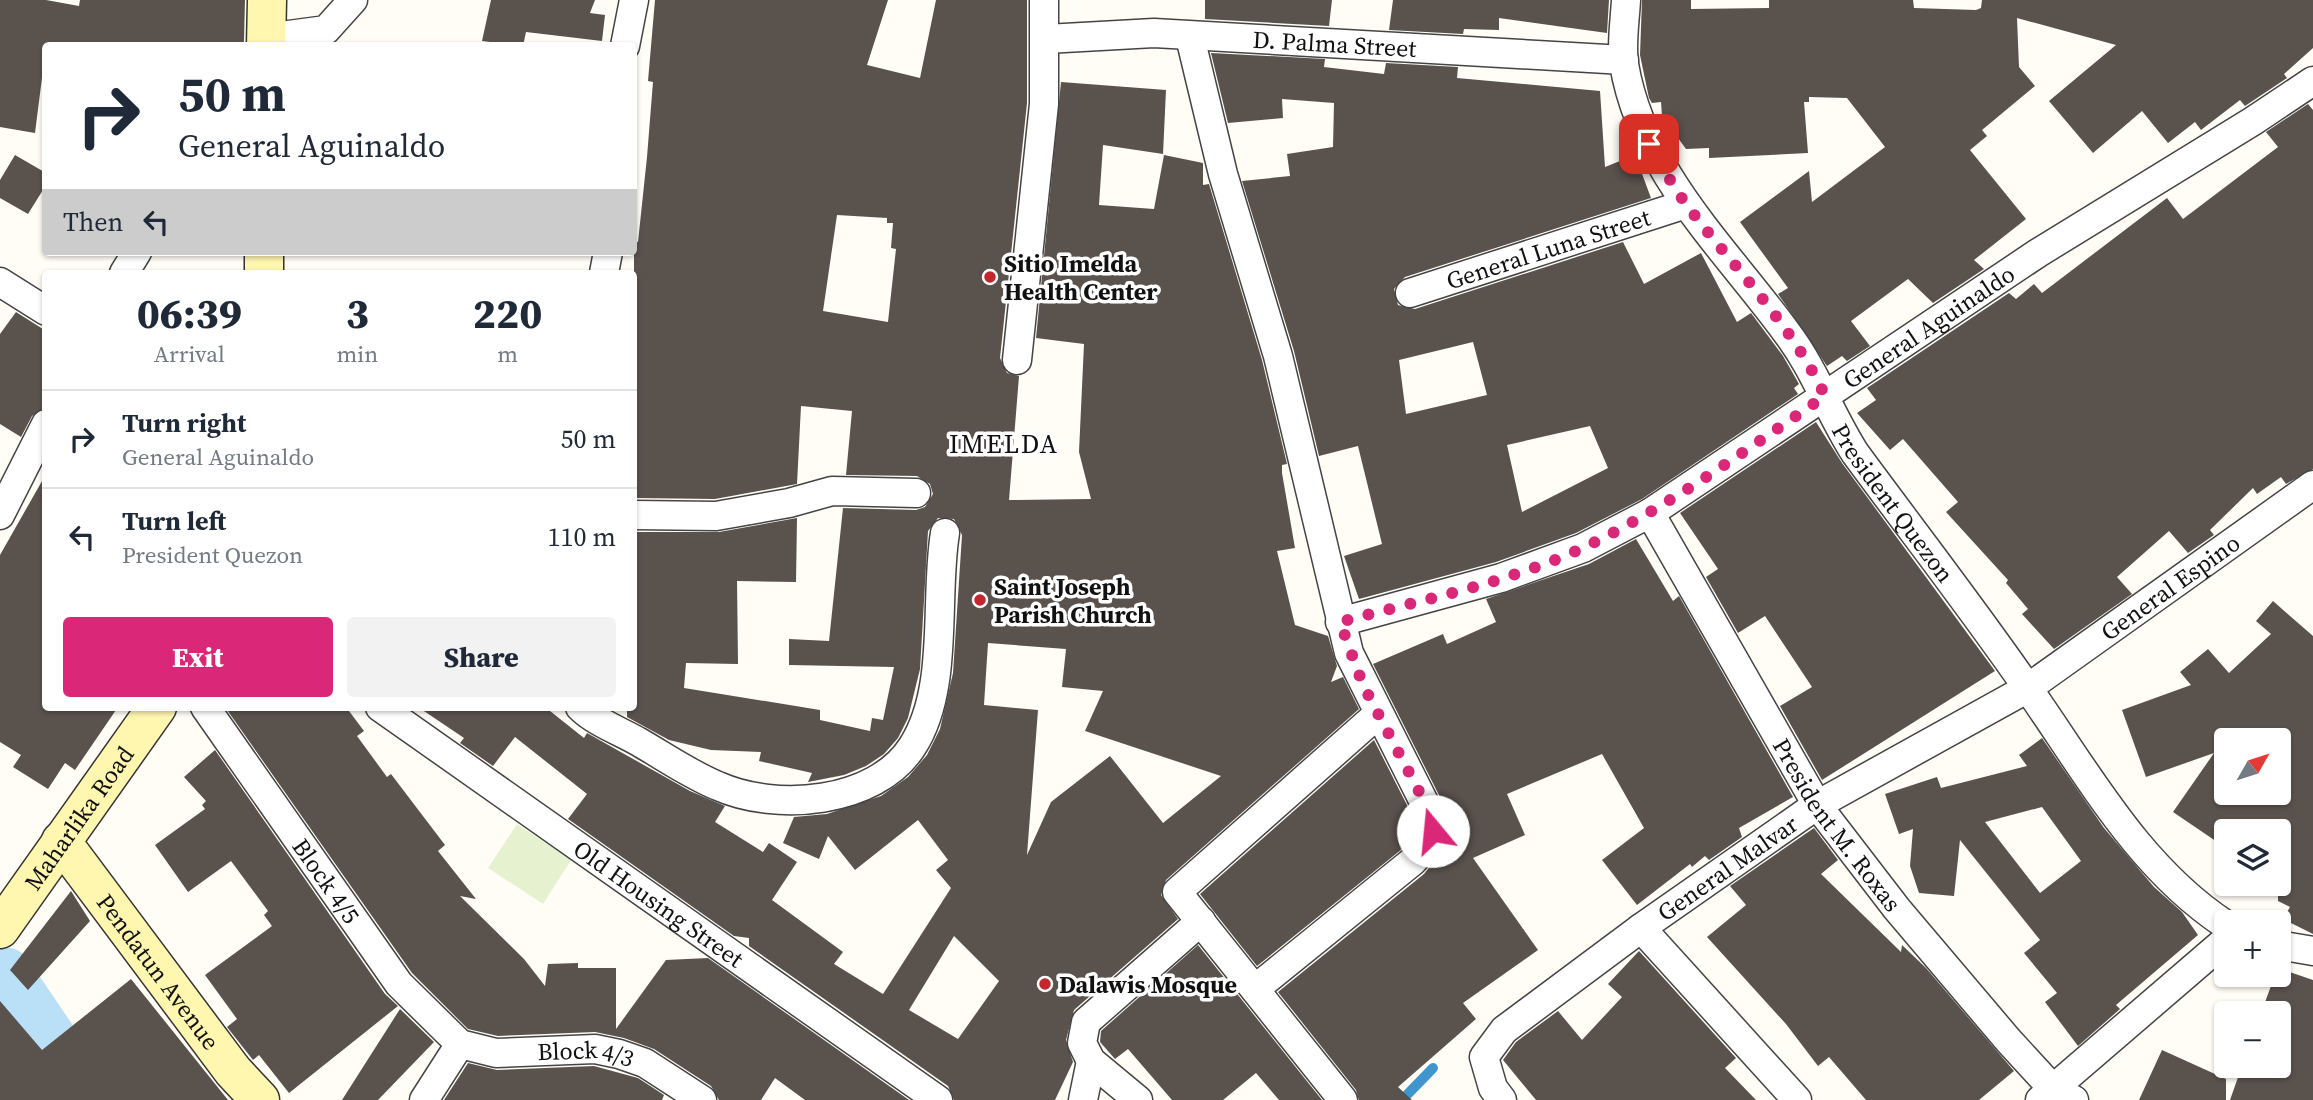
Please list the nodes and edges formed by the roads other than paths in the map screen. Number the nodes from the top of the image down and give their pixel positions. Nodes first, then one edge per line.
1 (267, 0) edge
2 (353, 0) edge
3 (634, 0) edge
4 (1044, 0) edge
5 (1626, 0) edge
6 (1190, 37) junction
7 (1046, 39) junction
8 (266, 42) edge
9 (626, 42) edge
10 (1624, 61) junction
11 (2313, 81) edge
12 (1686, 204) junction
13 (0, 282) edge
14 (1410, 293) dead end
15 (42, 308) edge
16 (1017, 360) dead end
17 (1825, 396) junction
18 (42, 432) edge
19 (2313, 485) edge
20 (916, 493) dead end
21 (1650, 513) junction
22 (0, 515) edge
23 (637, 515) edge
24 (945, 533) dead end
25 (1340, 622) junction
26 (2028, 688) junction
27 (154, 711) edge
28 (208, 711) edge
29 (386, 711) edge
30 (587, 711) edge
31 (1378, 714) junction
32 (1817, 805) junction
33 (61, 841) junction
34 (2214, 916) edge
35 (1201, 921) junction
36 (1641, 928) junction
37 (0, 929) edge
38 (2291, 947) edge
39 (2214, 951) edge
40 (2313, 951) edge
41 (1255, 989) junction
42 (460, 1044) junction
43 (1091, 1061) junction
44 (2055, 1096) edge
45 (260, 1100) edge
46 (424, 1100) edge
47 (702, 1100) edge
48 (938, 1100) edge
49 (1083, 1100) edge
50 (1138, 1100) edge
51 (1343, 1100) edge
52 (1502, 1100) edge
53 (1797, 1100) edge

1 - 8 street
2 - 8 street
3 - 9 street
4 - 7 street
5 - 10 street, President Quezon
6 - 7 street, D. Palma Street
6 - 10 street, D. Palma Street
6 - 25 street
7 - 16 street
10 - 12 street, President Quezon
11 - 17 street, General Aguinaldo
12 - 14 street, General Luna Street
12 - 17 street, President Quezon
13 - 15 street
17 - 21 street, General Aguinaldo
17 - 26 street, President Quezon
18 - 22 street
19 - 26 street, General Espino
20 - 23 street
21 - 25 street, General Aguinaldo
21 - 32 street, President M. Roxas
24 - 30 street
25 - 31 street
26 - 32 street, General Malvar
26 - 34 street, President Quezon
27 - 33 street, Maharlika Road
28 - 42 street, Block 4/5
29 - 48 street, Old Housing Street
31 - 35 street
31 - 41 street
32 - 36 street, General Malvar
32 - 44 street, President M. Roxas
33 - 37 street, Maharlika Road
33 - 45 street, Pendatun Avenue
35 - 41 street
35 - 43 street
36 - 52 street, General Malvar
36 - 53 street
38 - 40 street
39 - 44 street
41 - 51 street
42 - 46 street
42 - 47 street, Block 4/3
43 - 49 street
43 - 50 street

